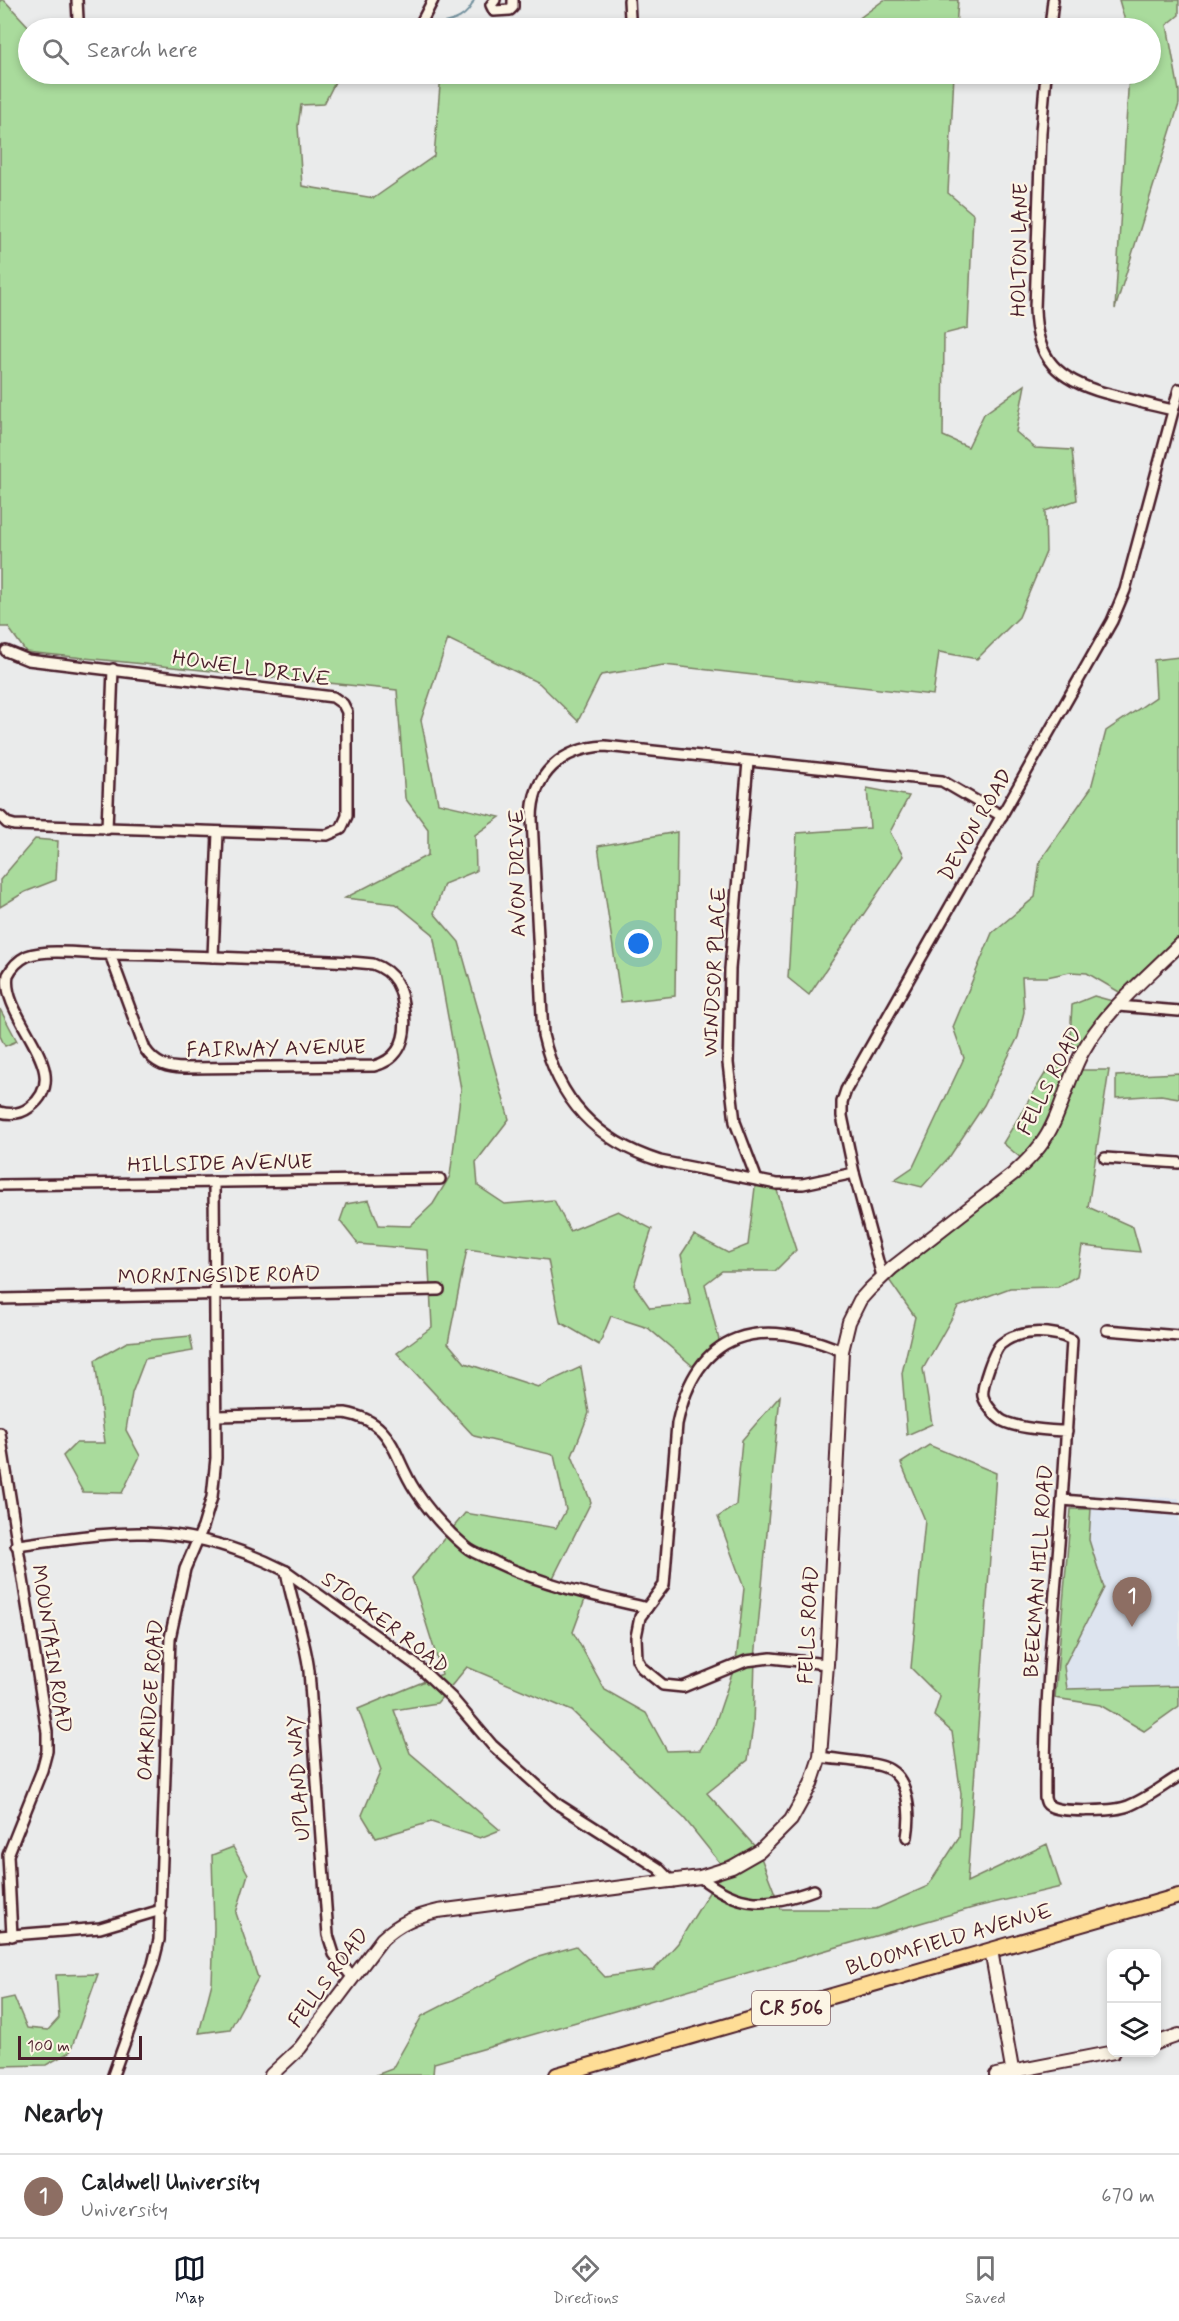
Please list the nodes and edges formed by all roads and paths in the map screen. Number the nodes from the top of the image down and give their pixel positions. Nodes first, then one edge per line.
1 (77, 0) edge
2 (433, 0) edge
3 (495, 0) edge
4 (513, 0) edge
5 (629, 0) edge
6 (1053, 0) edge
7 (78, 18) edge
8 (423, 18) edge
9 (630, 18) dead end
10 (1051, 18) edge
11 (1045, 84) edge
12 (1179, 389) edge
13 (1173, 410) junction
14 (6, 651) dead end
15 (113, 669) junction
16 (748, 762) junction
17 (0, 816) edge
18 (1002, 816) junction
19 (106, 829) junction
20 (218, 832) junction
21 (1179, 945) edge
22 (110, 954) junction
23 (213, 957) junction
24 (1118, 1006) junction
25 (1179, 1011) edge
26 (0, 1112) edge
27 (1105, 1158) dead end
28 (1179, 1163) edge
29 (854, 1173) junction
30 (440, 1179) dead end
31 (757, 1180) junction
32 (214, 1182) junction
33 (0, 1185) edge
34 (882, 1276) junction
35 (439, 1290) dead end
36 (214, 1294) junction
37 (0, 1299) edge
38 (1107, 1330) dead end
39 (1179, 1336) edge
40 (842, 1351) junction
41 (216, 1416) junction
42 (1067, 1431) junction
43 (0, 1433) edge
44 (1062, 1500) junction
45 (1179, 1509) edge
46 (197, 1540) junction
47 (16, 1545) junction
48 (286, 1571) junction
49 (647, 1608) junction
50 (827, 1664) junction
51 (820, 1757) junction
52 (1179, 1776) edge
53 (907, 1837) dead end
54 (700, 1877) junction
55 (672, 1882) junction
56 (813, 1890) dead end
57 (1179, 1896) edge
58 (161, 1911) junction
59 (0, 1936) edge
60 (12, 1936) junction
61 (991, 1950) junction
62 (352, 1977) junction
63 (1179, 2035) edge
64 (1161, 2041) edge
65 (1107, 2053) edge
66 (1012, 2073) edge
67 (113, 2075) edge
68 (271, 2075) edge
69 (557, 2075) edge
70 (996, 2075) edge

1 - 7 street
2 - 8 street
3 - 4 street
5 - 9 street
6 - 10 street
11 - 13 street, HOLTON LANE
12 - 13 street, DEVON ROAD
13 - 18 street, DEVON ROAD
14 - 15 street, HOWELL DRIVE
15 - 19 street
15 - 20 street, HOWELL DRIVE
16 - 18 street, AVON DRIVE
16 - 31 street, WINDSOR PLACE
16 - 31 street, AVON DRIVE
17 - 19 street, HOWELL DRIVE
18 - 29 street, DEVON ROAD
19 - 20 street, HOWELL DRIVE
20 - 23 street
21 - 24 street, FELLS ROAD
22 - 23 street, FAIRWAY AVENUE
22 - 23 street, FAIRWAY AVENUE
22 - 26 street, FAIRWAY AVENUE
24 - 25 street
24 - 34 street, FELLS ROAD
27 - 28 street
29 - 31 street, AVON DRIVE
29 - 34 street, DEVON ROAD
30 - 32 street, HILLSIDE AVENUE
32 - 33 street, HILLSIDE AVENUE
32 - 36 street, OAKRIDGE ROAD
34 - 40 street, FELLS ROAD
35 - 36 street, MORNINGSIDE ROAD
36 - 37 street, MORNINGSIDE ROAD
36 - 41 street, OAKRIDGE ROAD
38 - 39 street
40 - 49 street
40 - 50 street, FELLS ROAD
41 - 46 street, OAKRIDGE ROAD
41 - 49 street
42 - 42 street, BEEKMAN HILL ROAD
42 - 44 street, BEEKMAN HILL ROAD
43 - 47 street, MOUNTAIN ROAD
44 - 45 street
44 - 52 street, BEEKMAN HILL ROAD
46 - 47 street, STOCKER ROAD
46 - 48 street, STOCKER ROAD
46 - 58 street, OAKRIDGE ROAD
47 - 60 street, MOUNTAIN ROAD
48 - 55 street, STOCKER ROAD
48 - 62 street, UPLAND WAY
49 - 50 street
50 - 51 street, FELLS ROAD
51 - 53 street
51 - 54 street, FELLS ROAD
54 - 55 street, FELLS ROAD
54 - 56 street
55 - 62 street, FELLS ROAD
57 - 61 main road, BLOOMFIELD AVENUE / CR 506
58 - 60 street
58 - 67 street, OAKRIDGE ROAD
59 - 60 street
61 - 66 street
61 - 69 main road, BLOOMFIELD AVENUE / CR 506
62 - 68 street, FELLS ROAD
63 - 64 street
65 - 66 street
66 - 70 street

